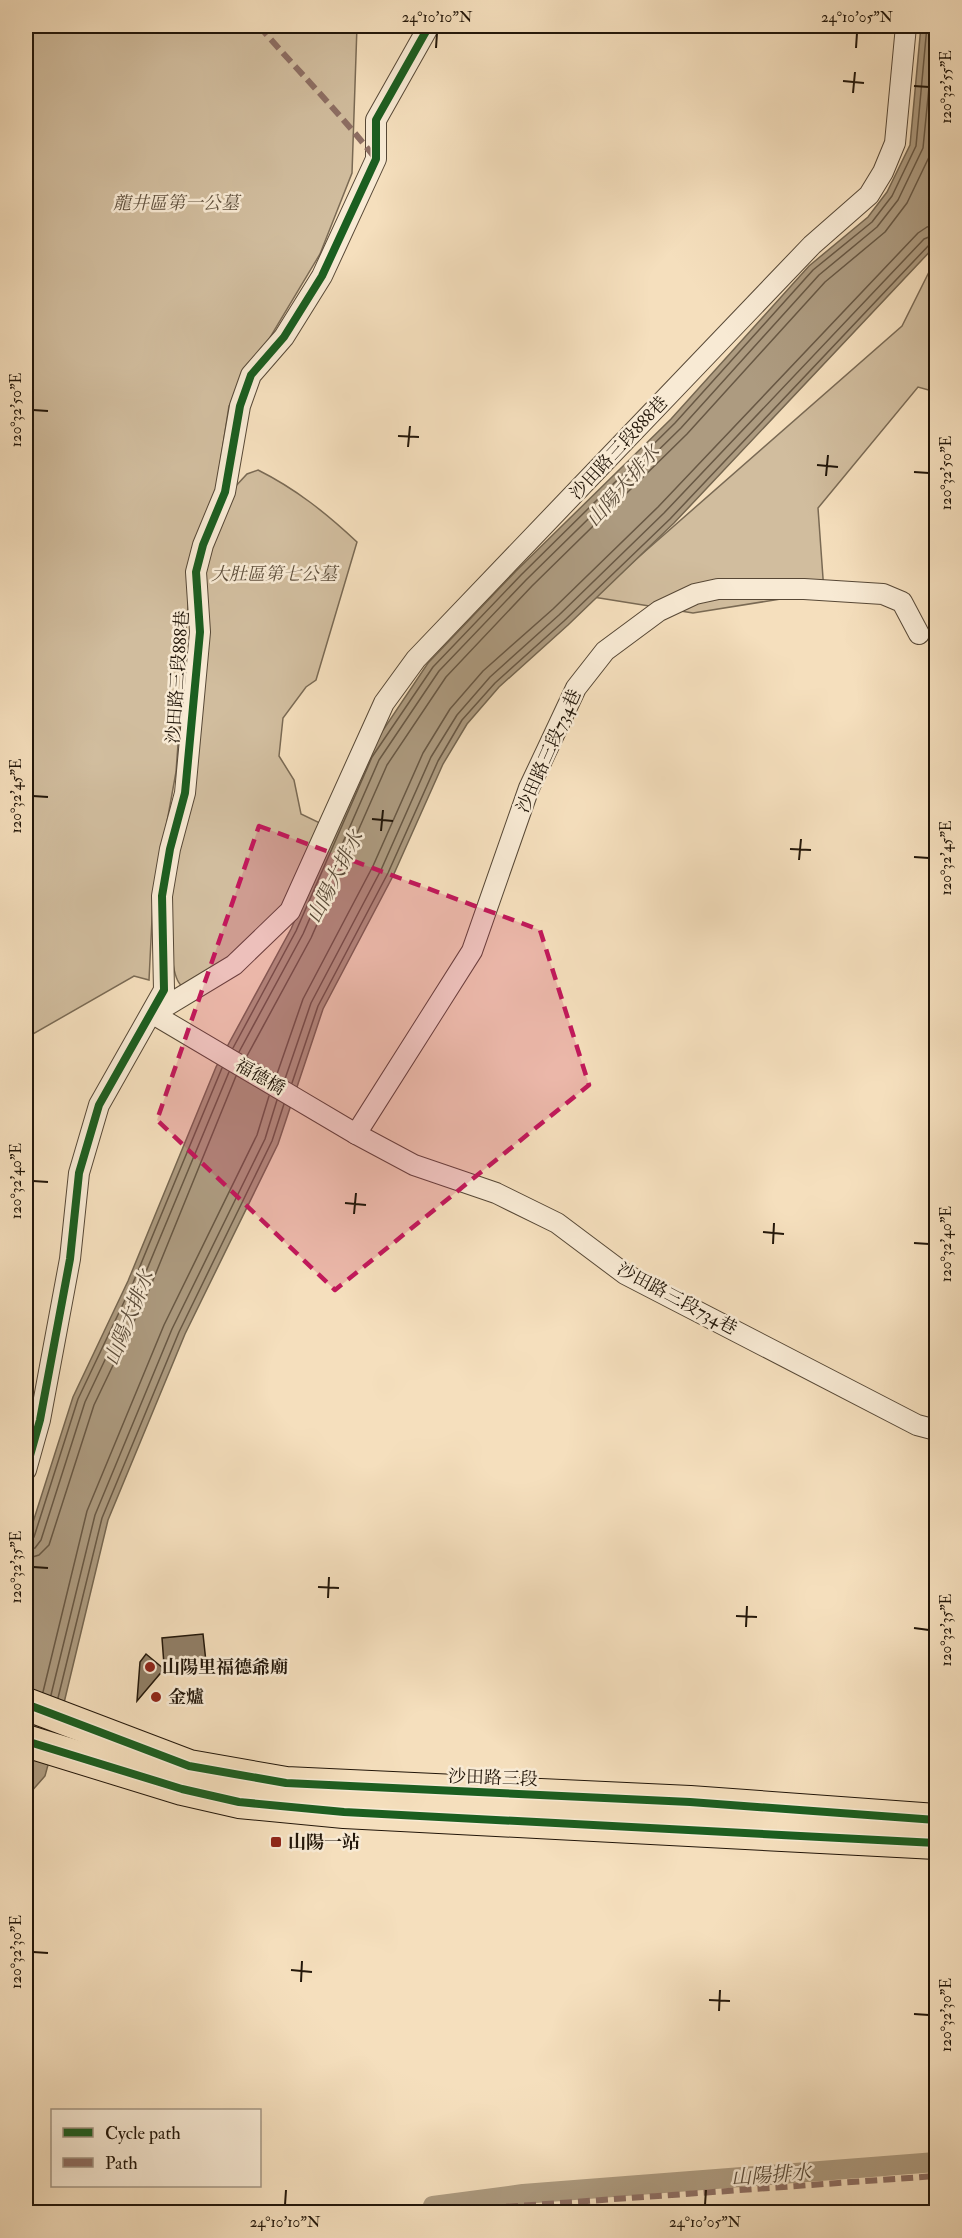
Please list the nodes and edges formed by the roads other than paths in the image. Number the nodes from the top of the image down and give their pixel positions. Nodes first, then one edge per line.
1 (429, 26) edge
2 (906, 26) edge
3 (919, 634) dead end
4 (153, 1014) junction
5 (308, 1105) joint
6 (356, 1134) junction
7 (936, 1430) edge
8 (26, 1470) edge
9 (26, 1704) edge
10 (36, 1744) edge
11 (936, 1820) edge
12 (936, 1843) edge

1 - 4 street, 沙田路三段888巷
2 - 4 street, 沙田路三段888巷
3 - 6 street, 沙田路三段734巷
4 - 5 street, 福德橋
4 - 8 street, 沙田路三段888巷
5 - 6 street, 沙田路三段734巷
6 - 7 street, 沙田路三段734巷
9 - 11 main road, 沙田路三段
10 - 12 main road

